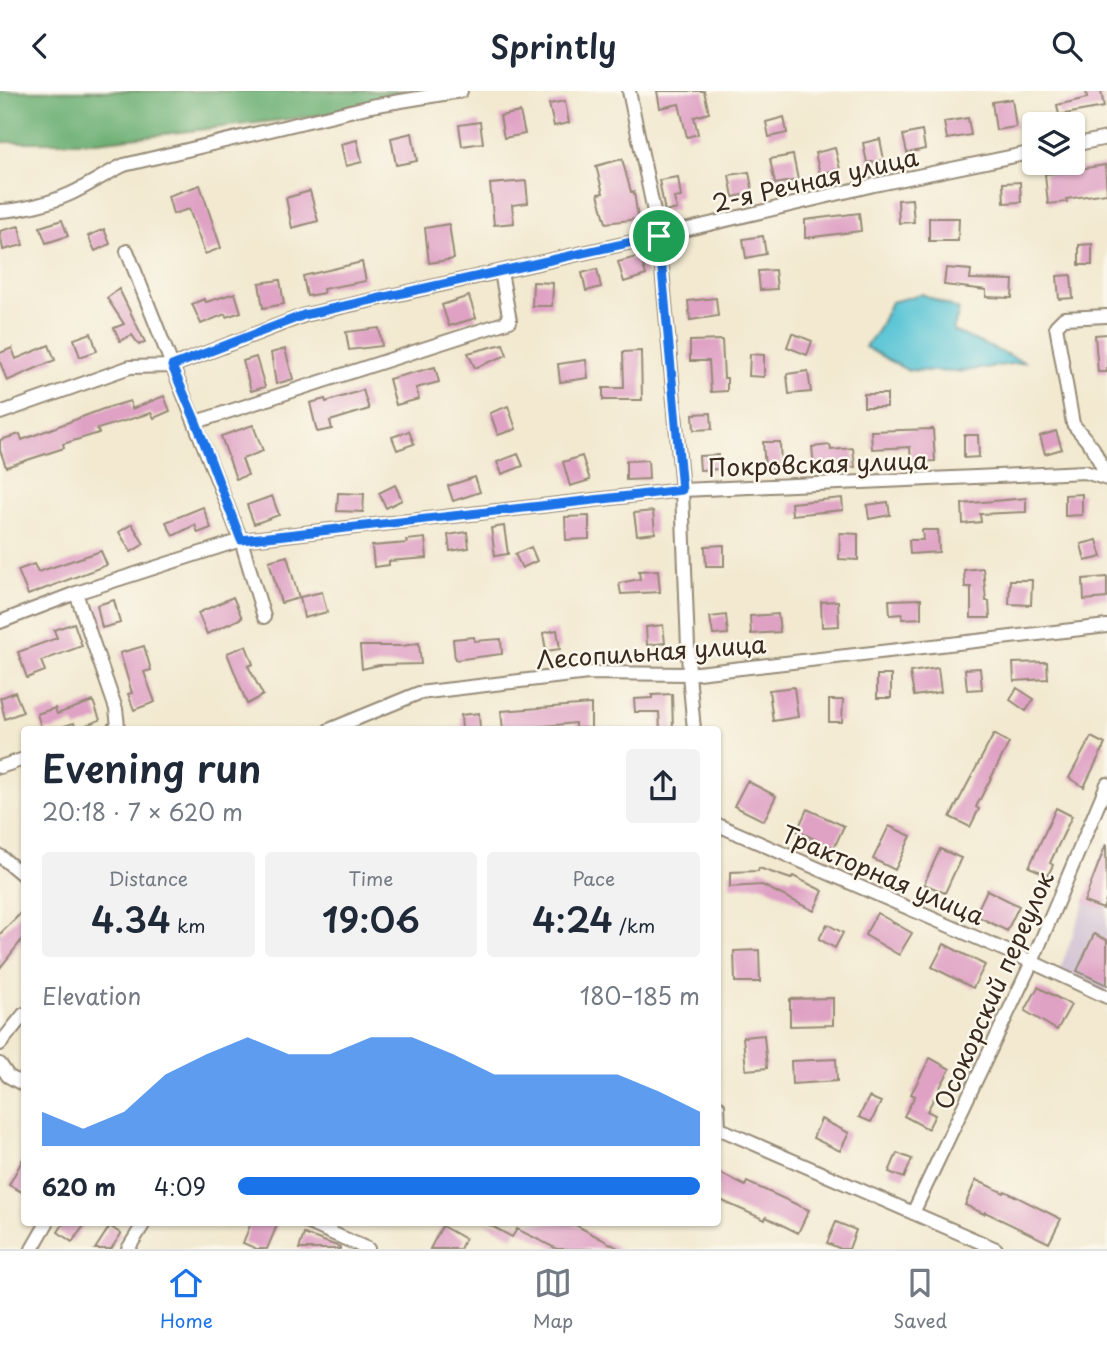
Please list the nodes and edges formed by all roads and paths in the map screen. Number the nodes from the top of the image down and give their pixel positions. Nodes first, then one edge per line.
1 (461, 91) edge
2 (629, 91) edge
3 (1107, 138) edge
4 (1085, 143) edge
5 (1022, 154) edge
6 (0, 211) edge
7 (659, 236) junction
8 (127, 251) dead end
9 (501, 272) junction
10 (1107, 316) edge
11 (172, 366) junction
12 (0, 413) edge
13 (196, 422) junction
14 (1107, 478) edge
15 (682, 490) junction
16 (241, 540) junction
17 (76, 593) junction
18 (264, 617) dead end
19 (0, 622) edge
20 (1107, 626) edge
21 (690, 674) junction
22 (118, 726) edge
23 (339, 726) edge
24 (694, 726) edge
25 (21, 760) edge
26 (0, 767) edge
27 (1107, 783) edge
28 (721, 826) edge
29 (0, 856) edge
30 (21, 874) edge
31 (1032, 962) junction
32 (1107, 997) edge
33 (21, 1018) edge
34 (0, 1044) edge
35 (0, 1064) edge
36 (21, 1083) edge
37 (721, 1129) edge
38 (913, 1213) junction
39 (45, 1226) edge
40 (142, 1226) edge
41 (314, 1226) edge
42 (351, 1246) edge
43 (32, 1249) edge
44 (128, 1249) edge
45 (368, 1249) edge
46 (996, 1249) edge

1 - 6 street
2 - 7 street
3 - 4 street
5 - 7 street, 2-я Речная улица
7 - 9 street, 2-я Речная улица
7 - 15 street
8 - 11 street
9 - 11 street, 2-я Речная улица
9 - 13 street
10 - 14 street
11 - 12 street, 2-я Речная улица
11 - 13 street
13 - 16 street
14 - 15 street, Покровская улица
15 - 16 street, Покровская улица
15 - 21 street
16 - 17 street, Покровская улица
16 - 18 street
17 - 19 street, Покровская улица
17 - 22 street
20 - 21 street, Лесопильная улица
21 - 23 street, Лесопильная улица
21 - 24 street
25 - 26 street
27 - 31 street, Осокорский переулок
28 - 31 street, Тракторная улица
29 - 30 street
31 - 32 street, Тракторная улица
31 - 38 street, Осокорский переулок
33 - 34 street
35 - 36 street
37 - 38 street
38 - 46 street
39 - 43 street
40 - 44 street
41 - 42 street
42 - 45 street

